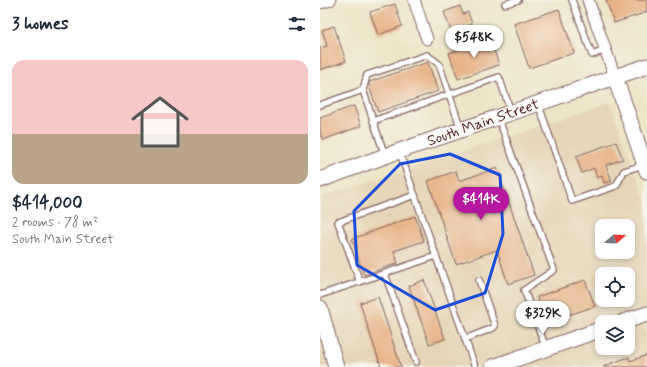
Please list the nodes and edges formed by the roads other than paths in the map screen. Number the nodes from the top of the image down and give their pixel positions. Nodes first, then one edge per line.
1 (330, 0) edge
2 (414, 0) edge
3 (518, 0) edge
4 (572, 0) edge
5 (588, 0) edge
6 (320, 3) edge
7 (506, 4) dead end
8 (427, 39) dead end
9 (605, 50) junction
10 (647, 66) edge
11 (615, 77) junction
12 (363, 90) junction
13 (449, 94) junction
14 (538, 103) junction
15 (320, 105) edge
16 (504, 115) junction
17 (373, 121) junction
18 (461, 130) junction
19 (400, 151) junction
20 (385, 156) junction
21 (645, 161) edge
22 (320, 180) edge
23 (415, 195) junction
24 (436, 256) junction
25 (385, 274) junction
26 (479, 280) dead end
27 (360, 282) junction
28 (320, 295) edge
29 (321, 312) edge
30 (647, 314) edge
31 (635, 318) edge
32 (595, 332) edge
33 (465, 339) junction
34 (546, 349) junction
35 (416, 362) dead end
36 (336, 367) edge
37 (475, 367) edge
38 (493, 367) edge

1 - 6 street
2 - 8 street
3 - 7 lane
4 - 9 lane
5 - 9 street
9 - 11 street
10 - 11 main road, South Main Street
11 - 14 main road, South Main Street
11 - 21 main road
12 - 13 lane
12 - 15 lane
12 - 17 lane
13 - 16 lane
13 - 17 lane
13 - 18 lane
14 - 16 main road, South Main Street
14 - 21 lane
16 - 18 main road, South Main Street
16 - 34 lane
17 - 20 lane
18 - 19 main road, South Main Street
19 - 20 main road, South Main Street
19 - 23 lane
20 - 22 main road, South Main Street
23 - 24 lane
23 - 27 lane
24 - 25 lane
24 - 33 lane
25 - 27 lane
25 - 35 lane
26 - 33 lane
27 - 28 lane
29 - 36 main road
30 - 31 main road
32 - 34 main road
33 - 37 lane
34 - 38 main road

